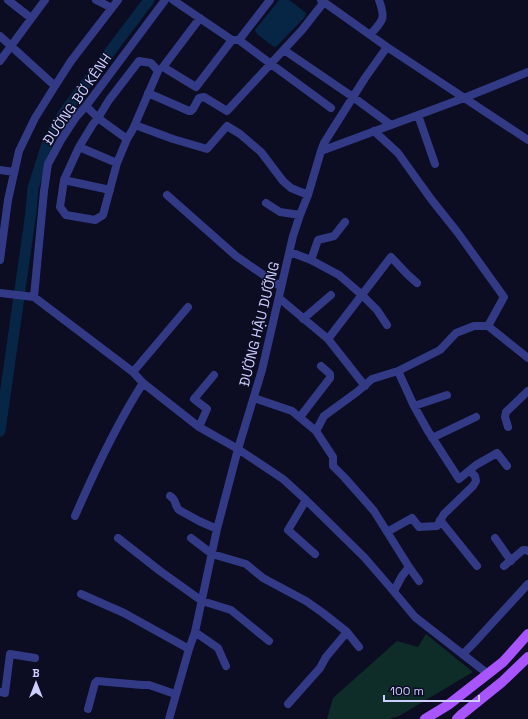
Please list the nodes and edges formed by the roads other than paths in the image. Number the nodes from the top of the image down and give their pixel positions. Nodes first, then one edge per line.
1 (8, 0) edge
2 (45, 0) edge
3 (96, 0) edge
4 (118, 0) edge
5 (165, 0) edge
6 (173, 0) edge
7 (270, 0) edge
8 (379, 0) edge
9 (323, 1) edge
10 (112, 8) junction
11 (32, 18) junction
12 (200, 18) junction
13 (370, 35) junction
14 (0, 36) edge
15 (236, 40) junction
16 (11, 46) junction
17 (387, 47) junction
18 (284, 50) junction
19 (0, 62) edge
20 (271, 64) junction
21 (528, 72) edge
22 (55, 86) junction
23 (148, 93) junction
24 (353, 98) junction
25 (464, 98) junction
26 (86, 106) junction
27 (331, 108) dead end
28 (418, 115) junction
29 (98, 118) junction
30 (134, 125) junction
31 (391, 125) junction
32 (374, 131) junction
33 (127, 139) junction
34 (528, 140) edge
35 (79, 146) junction
36 (321, 151) junction
37 (117, 163) junction
38 (435, 164) dead end
39 (0, 170) edge
40 (14, 172) junction
41 (64, 180) junction
42 (110, 190) junction
43 (308, 194) junction
44 (167, 195) dead end
45 (266, 203) dead end
46 (300, 215) junction
47 (345, 222) dead end
48 (1, 242) edge
49 (290, 252) junction
50 (0, 260) edge
51 (311, 260) junction
52 (417, 283) dead end
53 (281, 287) junction
54 (0, 293) edge
55 (331, 295) dead end
56 (362, 295) junction
57 (30, 297) junction
58 (279, 298) junction
59 (188, 307) dead end
60 (303, 319) junction
61 (386, 325) dead end
62 (488, 326) junction
63 (328, 339) junction
64 (528, 358) edge
65 (321, 366) dead end
66 (398, 371) junction
67 (133, 372) junction
68 (214, 375) dead end
69 (143, 382) junction
70 (364, 386) junction
71 (528, 391) edge
72 (447, 395) dead end
73 (254, 398) junction
74 (414, 406) junction
75 (300, 417) junction
76 (476, 417) dead end
77 (199, 427) junction
78 (508, 427) dead end
79 (316, 431) junction
80 (432, 438) junction
81 (238, 449) junction
82 (506, 466) dead end
83 (470, 470) junction
84 (170, 496) dead end
85 (306, 500) junction
86 (75, 516) dead end
87 (440, 520) junction
88 (217, 529) junction
89 (386, 532) junction
90 (118, 538) dead end
91 (191, 538) dead end
92 (495, 538) dead end
93 (528, 551) edge
94 (212, 554) junction
95 (315, 554) dead end
96 (478, 566) dead end
97 (409, 568) junction
98 (419, 581) dead end
99 (528, 584) edge
100 (394, 591) junction
101 (81, 594) dead end
102 (202, 601) junction
103 (195, 632) junction
104 (347, 632) junction
105 (528, 634) edge
106 (269, 641) dead end
107 (359, 647) dead end
108 (189, 649) junction
109 (463, 654) junction
110 (528, 657) edge
111 (35, 658) dead end
112 (528, 664) edge
113 (226, 666) dead end
114 (488, 674) junction
115 (0, 692) edge
116 (175, 694) junction
117 (288, 704) dead end
118 (88, 709) dead end
119 (169, 719) edge
120 (425, 719) edge
121 (457, 719) edge
122 (465, 719) edge

1 - 11 street
2 - 11 street
3 - 10 street
4 - 10 street
5 - 26 street, ĐƯỜNG BỜ KÊNH
6 - 12 street
7 - 15 street
8 - 13 street
9 - 13 street
9 - 18 street
10 - 22 street
11 - 16 street
12 - 15 street
12 - 15 street
13 - 17 street
14 - 16 street
15 - 20 street
16 - 19 street
16 - 22 street
17 - 24 street, ĐƯỜNG HẬU DƯỠNG
17 - 25 street
18 - 20 street
18 - 24 street
20 - 23 street
20 - 27 street
21 - 25 street
22 - 40 street
23 - 29 street
23 - 30 street
24 - 31 street
24 - 36 street, ĐƯỜNG HẬU DƯỠNG
25 - 28 street
25 - 34 street
26 - 29 street
26 - 57 street, ĐƯỜNG BỜ KÊNH
28 - 31 street
28 - 38 street
29 - 33 street
29 - 35 street
30 - 33 street
30 - 43 street
31 - 32 street
32 - 36 street
32 - 62 street
33 - 37 street
35 - 37 street
35 - 41 street
36 - 43 street, ĐƯỜNG HẬU DƯỠNG
37 - 42 street
39 - 40 street
40 - 48 street
41 - 42 street
41 - 42 street
43 - 46 street, ĐƯỜNG HẬU DƯỠNG
44 - 53 street
45 - 46 street
46 - 49 street, ĐƯỜNG HẬU DƯỠNG
47 - 51 street
48 - 50 street
49 - 51 street
49 - 53 street, ĐƯỜNG HẬU DƯỠNG
51 - 56 street
52 - 56 street
53 - 58 street, ĐƯỜNG HẬU DƯỠNG
54 - 57 street
55 - 60 street
56 - 61 street
56 - 63 street
57 - 67 street
58 - 60 street
58 - 73 street, ĐƯỜNG HẬU DƯỠNG
59 - 67 street
60 - 63 street
62 - 64 street
62 - 66 street
63 - 70 street
65 - 75 street
66 - 70 street
66 - 74 street
67 - 69 street
68 - 77 street
69 - 77 street
69 - 86 street
70 - 79 street
71 - 78 street
72 - 74 street
73 - 75 street
73 - 81 street, ĐƯỜNG HẬU DƯỠNG
74 - 80 street
75 - 79 street
76 - 80 street
77 - 81 street
79 - 89 street
80 - 83 street
81 - 85 street
81 - 88 street, ĐƯỜNG HẬU DƯỠNG
82 - 83 street
83 - 87 street
84 - 88 street
85 - 95 street
85 - 100 street
87 - 89 street
87 - 96 street
88 - 94 street, ĐƯỜNG HẬU DƯỠNG
89 - 97 street
90 - 102 street
91 - 94 street
92 - 93 street
94 - 102 street, ĐƯỜNG HẬU DƯỠNG
94 - 104 street
97 - 98 street
97 - 100 street
99 - 109 street
100 - 109 street
101 - 108 street
102 - 103 street, ĐƯỜNG HẬU DƯỠNG
102 - 106 street
103 - 108 street, ĐƯỜNG HẬU DƯỠNG
103 - 113 street
104 - 107 street
104 - 117 street
105 - 114 main road
108 - 116 street, ĐƯỜNG HẬU DƯỠNG
109 - 114 street
110 - 121 main road
111 - 115 street
112 - 122 main road
114 - 120 main road
116 - 118 street
116 - 119 street, ĐƯỜNG HẬU DƯỠNG

